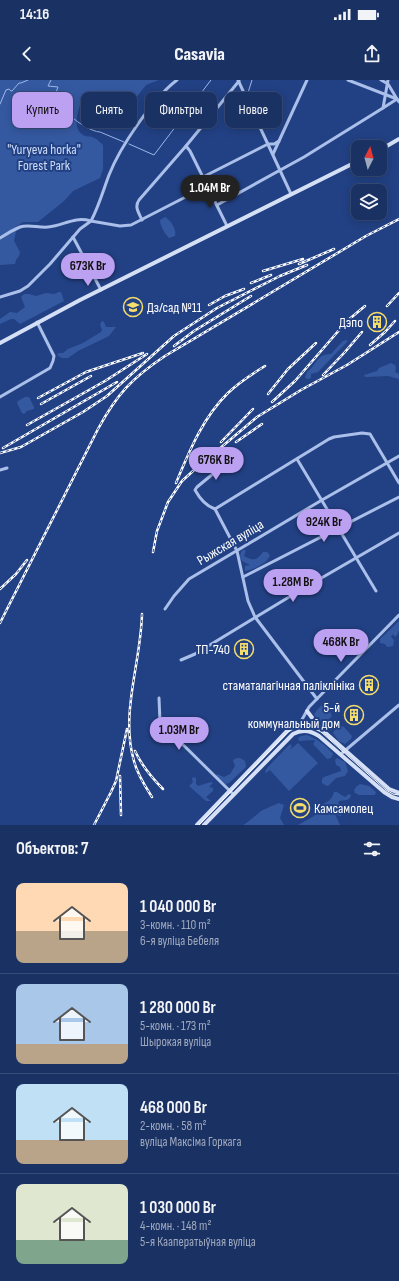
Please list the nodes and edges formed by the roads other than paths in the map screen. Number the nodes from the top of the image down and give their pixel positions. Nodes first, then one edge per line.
1 (177, 80) edge
2 (307, 80) edge
3 (348, 80) edge
4 (381, 80) edge
5 (239, 81) edge
6 (388, 82) edge
7 (386, 95) junction
8 (398, 100) edge
9 (384, 108) junction
10 (399, 139) edge
11 (279, 141) junction
12 (268, 144) junction
13 (186, 146) junction
14 (387, 146) edge
15 (273, 154) junction
16 (351, 164) edge
17 (281, 171) junction
18 (203, 177) junction
19 (208, 186) junction
20 (291, 194) junction
21 (216, 204) junction
22 (142, 220) junction
23 (91, 221) junction
24 (227, 226) junction
25 (73, 237) junction
26 (0, 238) edge
27 (101, 290) junction
28 (0, 297) edge
29 (37, 322) junction
30 (0, 343) edge
31 (0, 397) edge
32 (399, 456) edge
33 (240, 458) dead end
34 (297, 459) junction
35 (387, 463) junction
36 (7, 468) dead end
37 (0, 470) edge
38 (399, 483) edge
39 (399, 497) edge
40 (322, 500) junction
41 (215, 509) junction
42 (338, 527) junction
43 (399, 533) edge
44 (237, 551) junction
45 (356, 558) junction
46 (243, 577) junction
47 (376, 591) dead end
48 (165, 609) dead end
49 (399, 614) edge
50 (255, 617) junction
51 (181, 660) dead end
52 (159, 698) dead end
53 (317, 699) junction
54 (399, 705) edge
55 (307, 711) junction
56 (299, 725) junction
57 (321, 729) junction
58 (300, 731) junction
59 (293, 734) junction
60 (345, 750) junction
61 (341, 754) junction
62 (230, 790) junction
63 (396, 793) edge
64 (234, 794) junction
65 (392, 797) junction
66 (399, 799) edge
67 (197, 825) edge
68 (204, 825) edge

1 - 23 street
2 - 11 street
3 - 7 street
4 - 6 street
5 - 12 street
5 - 13 street
6 - 7 street
6 - 8 street
7 - 8 street
7 - 9 street
8 - 9 street
9 - 17 street
10 - 14 main road
11 - 12 street
11 - 15 street
12 - 15 street
12 - 18 street
13 - 18 street
13 - 22 street
15 - 17 street
16 - 20 main road
17 - 20 street
17 - 21 street
18 - 19 street
19 - 21 street
19 - 22 street
20 - 24 main road
21 - 24 street
22 - 23 street
23 - 25 street
23 - 26 street
24 - 27 main road
25 - 27 street
25 - 28 street
27 - 29 main road
29 - 30 main road
29 - 31 street
32 - 35 street, Рыжская вуліца
33 - 41 street
34 - 35 street
34 - 40 street
34 - 41 street
35 - 38 street
35 - 40 street, Рыжская вуліца
36 - 37 street
39 - 42 street
40 - 42 street
40 - 44 street, Рыжская вуліца
41 - 44 street
42 - 45 street
42 - 46 street
43 - 45 street
44 - 46 street
44 - 48 street, Рыжская вуліца
45 - 47 street
45 - 50 street
46 - 50 street
49 - 53 street
50 - 51 street
50 - 53 street
52 - 62 street
53 - 55 street
54 - 60 street
55 - 56 street
55 - 57 main road
56 - 57 main road
56 - 58 street
56 - 59 main road
56 - 62 main road
57 - 60 main road
58 - 59 main road
58 - 61 main road
59 - 64 main road
60 - 61 street
60 - 63 main road
61 - 65 main road
62 - 64 street
62 - 67 main road
63 - 65 street
64 - 68 main road
65 - 66 main road

